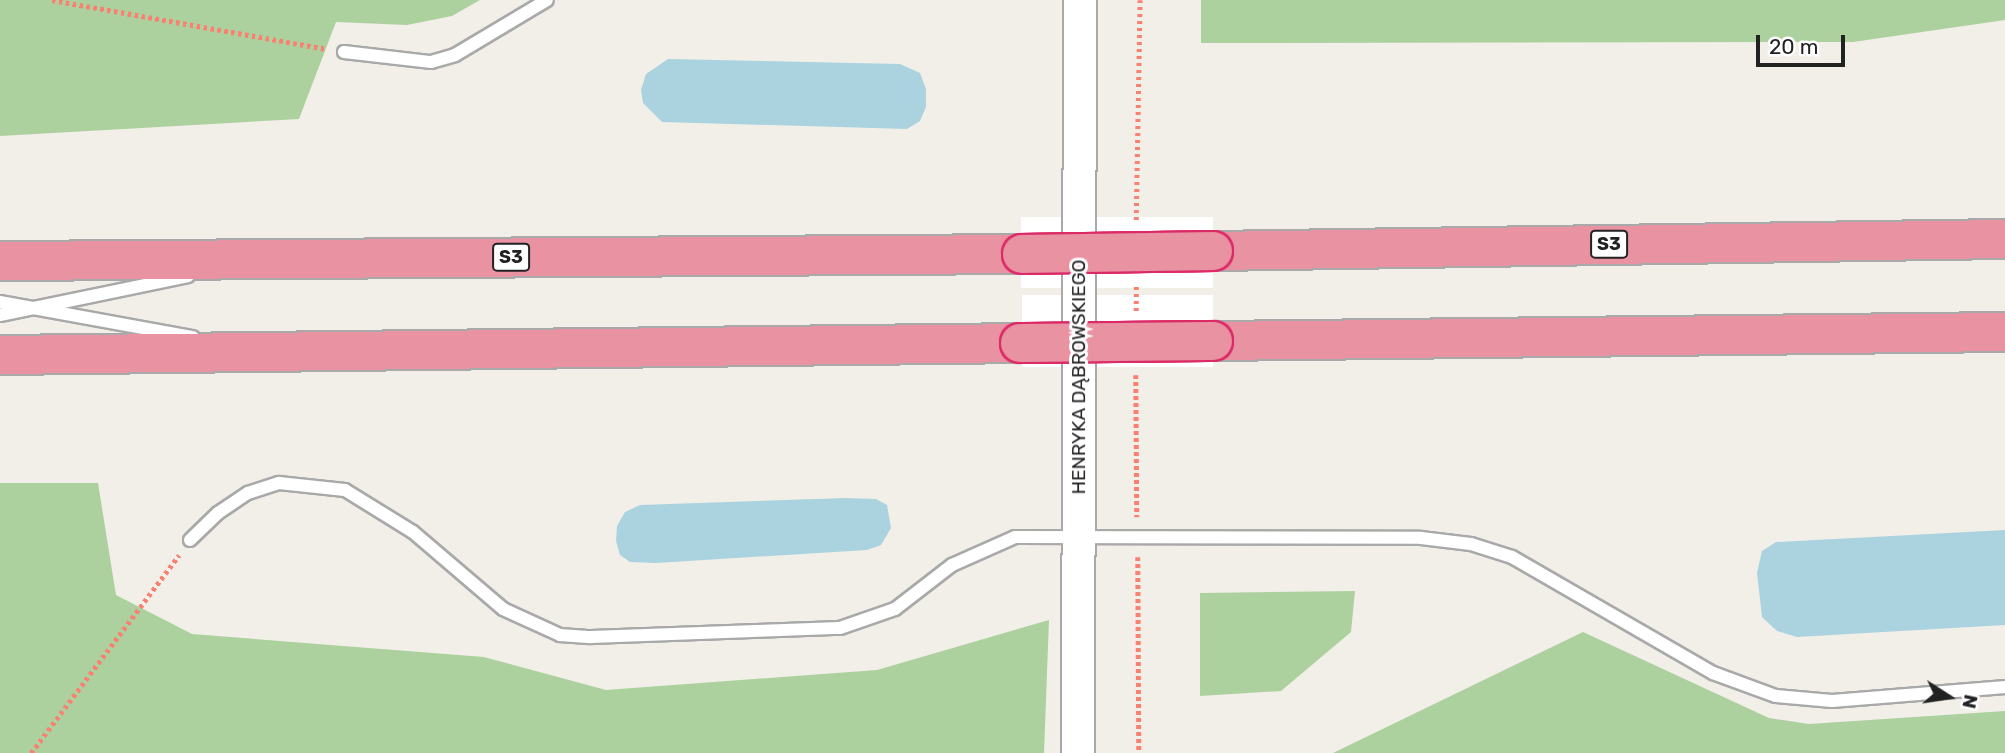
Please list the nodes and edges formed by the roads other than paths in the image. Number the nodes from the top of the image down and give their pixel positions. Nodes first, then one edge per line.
1 (547, 0) edge
2 (1080, 0) edge
3 (344, 52) road end
4 (2005, 239) edge
5 (274, 258) junction
6 (0, 261) edge
7 (0, 302) edge
8 (33, 308) junction
9 (0, 315) edge
10 (2005, 332) edge
11 (273, 351) junction
12 (0, 355) edge
13 (1079, 537) junction
14 (190, 540) road end
15 (2005, 687) edge
16 (1078, 753) edge

1 - 3 lane
2 - 13 street, HENRYKA DĄBROWSKIEGO
4 - 5 highway, S3, bridge
5 - 6 highway, S3
5 - 8 lane
7 - 8 lane
8 - 9 lane
8 - 11 lane
10 - 11 highway, bridge
11 - 12 highway
13 - 14 lane
13 - 15 lane
13 - 16 street, HENRYKA DĄBROWSKIEGO

